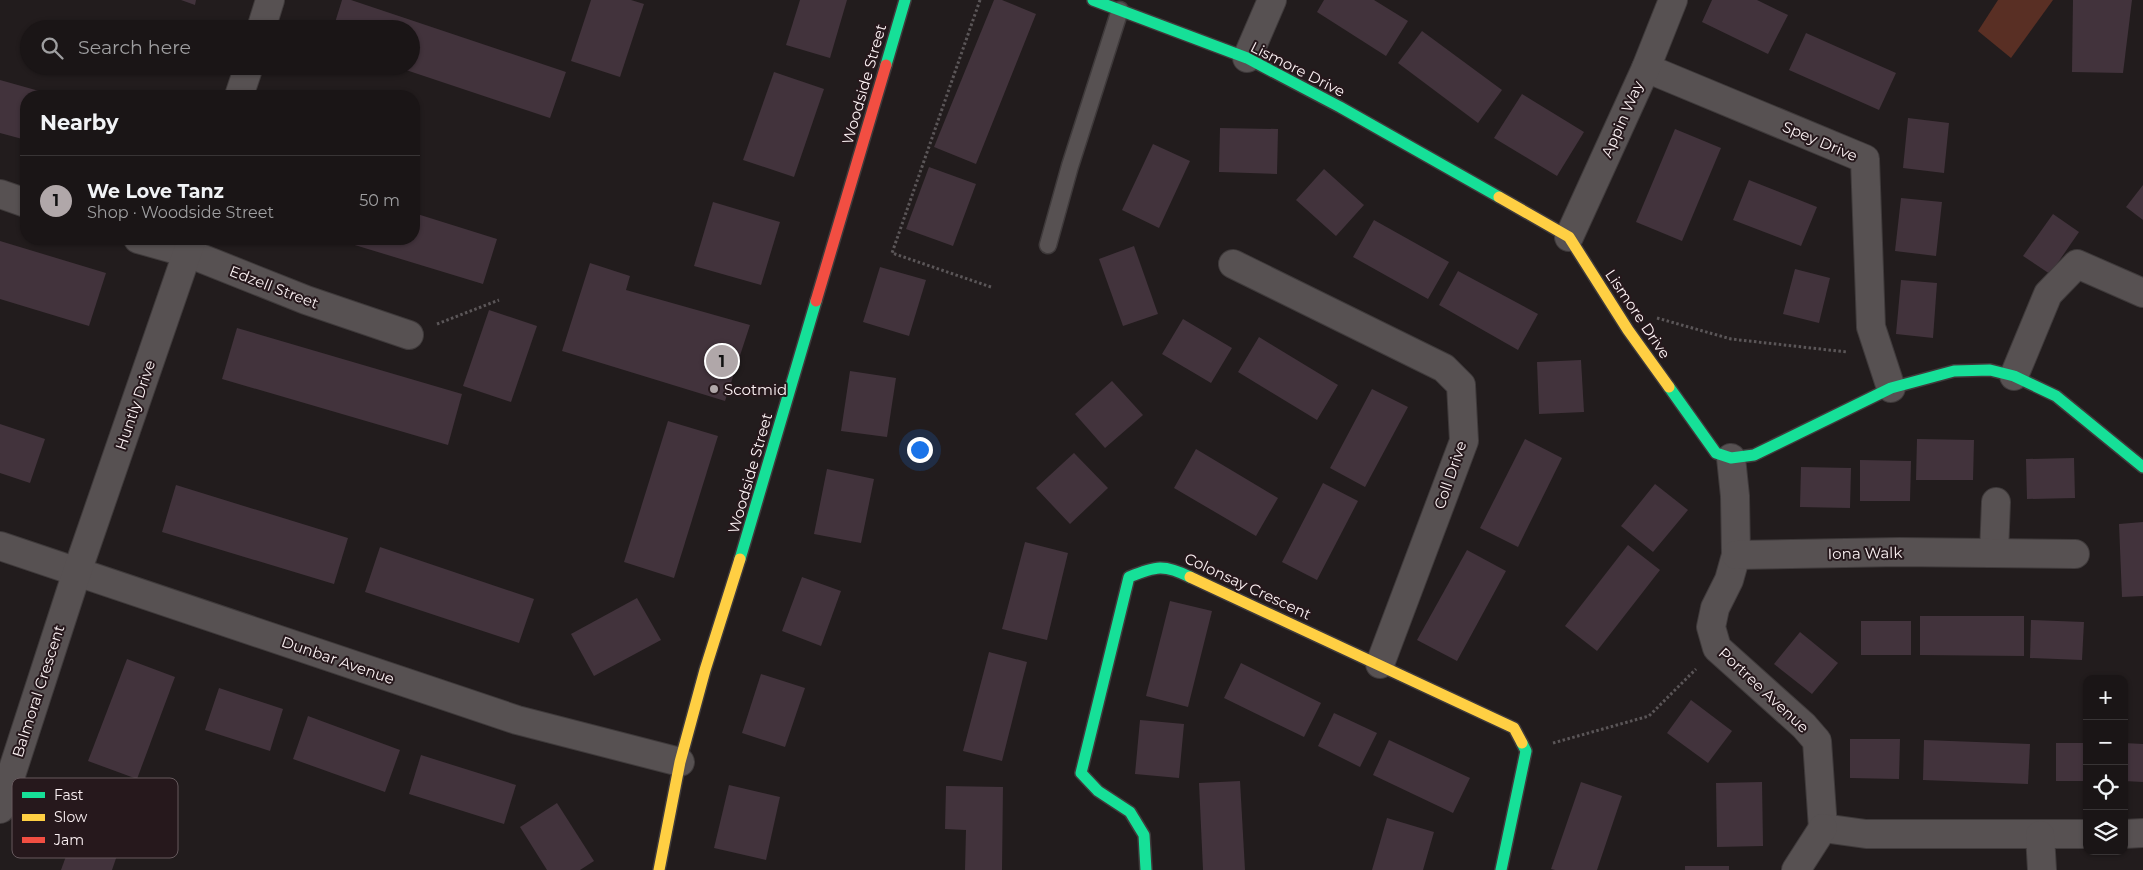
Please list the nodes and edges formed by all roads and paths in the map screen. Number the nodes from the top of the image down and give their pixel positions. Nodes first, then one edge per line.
1 (270, 0) edge
2 (905, 0) edge
3 (980, 0) edge
4 (1093, 0) edge
5 (1272, 0) edge
6 (1673, 0) edge
7 (1120, 10) junction
8 (264, 20) edge
9 (1247, 58) junction
10 (1646, 68) junction
11 (246, 75) edge
12 (241, 90) edge
13 (0, 194) edge
14 (20, 201) edge
15 (1569, 237) junction
16 (1048, 245) dead end
17 (190, 246) edge
18 (1233, 264) dead end
19 (991, 286) dead end
20 (2143, 293) edge
21 (499, 300) dead end
22 (1613, 306) junction
23 (410, 335) joint
24 (1881, 356) junction
25 (2014, 376) junction
26 (1891, 388) junction
27 (1731, 458) junction
28 (2143, 467) edge
29 (1996, 502) dead end
30 (0, 546) edge
31 (1994, 553) junction
32 (2075, 554) dead end
33 (1736, 555) junction
34 (77, 572) junction
35 (1717, 648) junction
36 (1380, 664) junction
37 (1526, 751) junction
38 (680, 762) junction
39 (0, 809) edge
40 (1824, 828) junction
41 (2083, 834) edge
42 (2128, 834) edge
43 (2143, 834) edge
44 (2040, 835) junction
45 (659, 870) edge
46 (1146, 870) edge
47 (1500, 870) edge
48 (1796, 870) edge
49 (2042, 870) edge

1 - 8 street
2 - 38 street, Woodside Street
3 - 19 path
4 - 7 street, Lismore Drive
5 - 9 street
6 - 10 street, Appin Way
7 - 9 street, Lismore Drive
7 - 16 lane
9 - 15 street, Lismore Drive
10 - 15 street, Appin Way
10 - 24 street, Spey Drive
11 - 12 street
13 - 14 street
15 - 22 street, Lismore Drive
17 - 23 street, Edzell Street
17 - 34 street, Huntly Drive
18 - 36 street, Coll Drive
20 - 25 street
21 - 23 path
22 - 24 path
22 - 27 street, Lismore Drive
24 - 26 street, Spey Drive
25 - 26 street
25 - 28 street
26 - 27 street
27 - 33 street, Portree Avenue
29 - 31 street
30 - 34 street, Dunbar Avenue
31 - 32 street, Iona Walk
31 - 33 street, Iona Walk
33 - 35 street, Portree Avenue
34 - 38 street, Dunbar Avenue
34 - 39 street, Balmoral Crescent
35 - 37 path
35 - 40 street, Portree Avenue
36 - 37 street, Colonsay Crescent
36 - 46 street, Colonsay Crescent
37 - 47 street
38 - 45 street, Woodside Street
40 - 44 street
40 - 48 street
41 - 44 street
42 - 43 street
44 - 49 street

